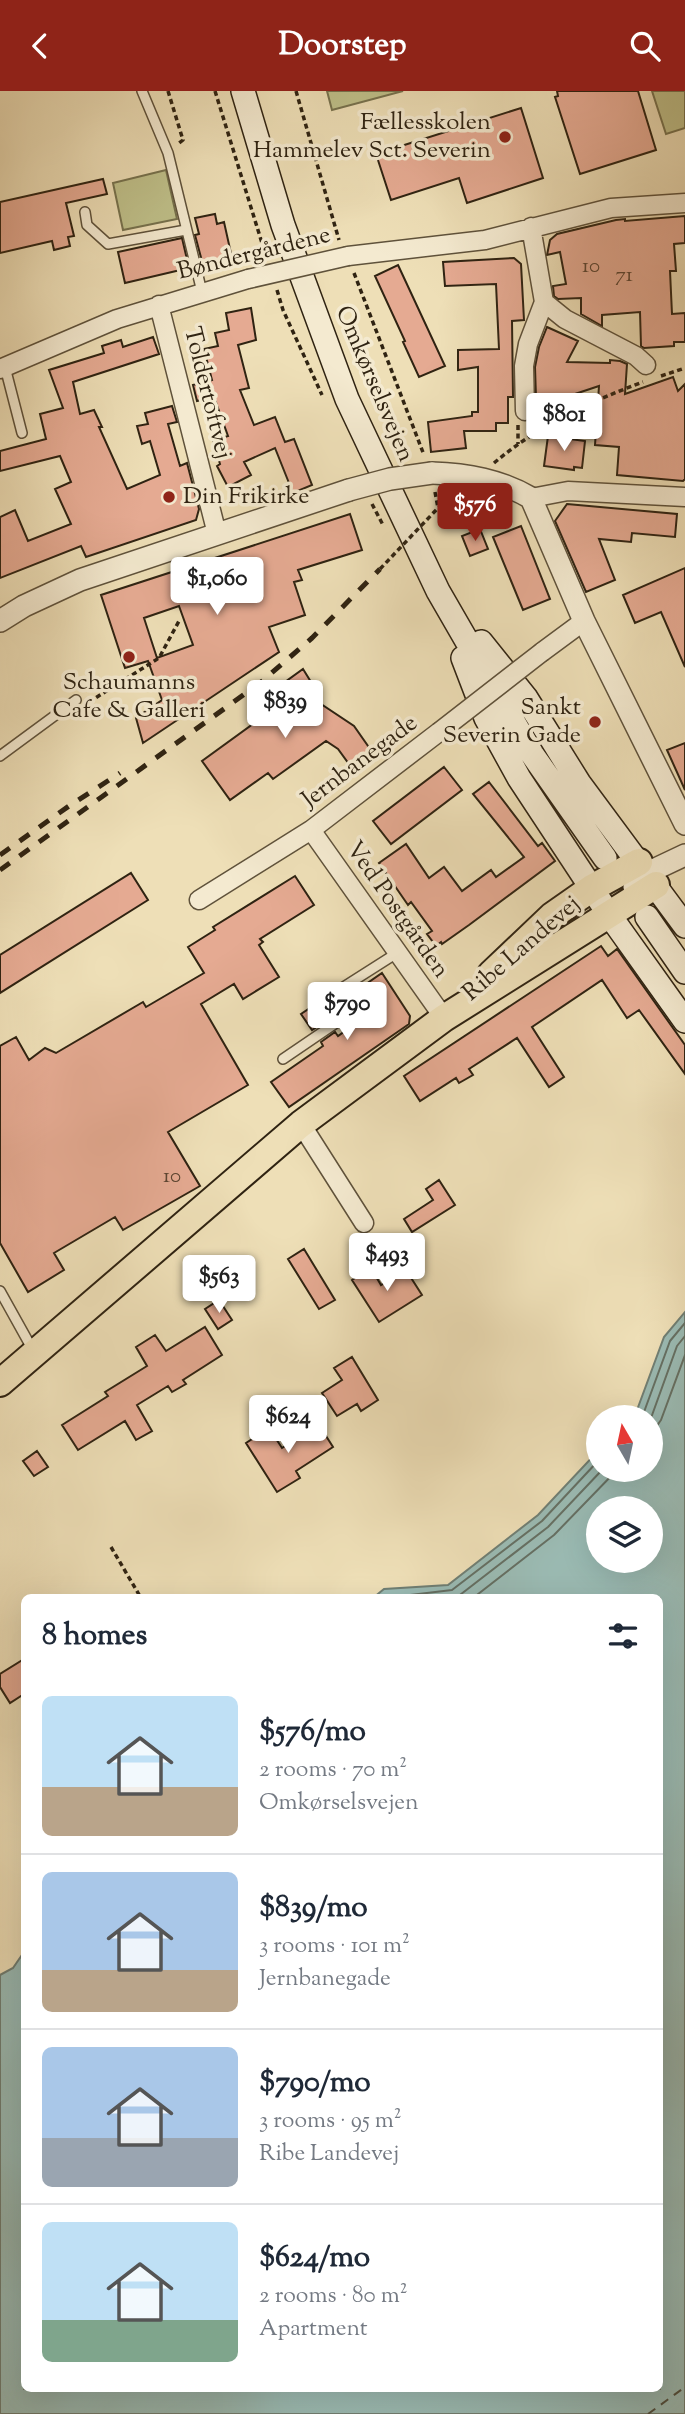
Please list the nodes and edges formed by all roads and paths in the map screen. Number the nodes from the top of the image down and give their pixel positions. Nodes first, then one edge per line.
1 (142, 91) edge
2 (168, 91) edge
3 (243, 91) edge
4 (296, 91) edge
5 (168, 153) junction
6 (685, 203) edge
7 (85, 212) dead end
8 (531, 227) junction
9 (186, 230) junction
10 (348, 256) junction
11 (202, 292) junction
12 (544, 302) junction
13 (159, 305) junction
14 (646, 365) dead end
15 (2, 368) edge
16 (685, 368) edge
17 (525, 411) dead end
18 (22, 433) dead end
19 (432, 473) junction
20 (478, 477) junction
21 (685, 497) edge
22 (531, 498) junction
23 (217, 534) junction
24 (380, 569) dead end
25 (438, 591) junction
26 (0, 621) edge
27 (179, 621) dead end
28 (584, 621) junction
29 (79, 703) joint
30 (0, 755) edge
31 (685, 824) edge
32 (311, 830) junction
33 (685, 841) edge
34 (685, 855) edge
35 (605, 858) dead end
36 (685, 869) edge
37 (647, 873) junction
38 (199, 900) dead end
39 (600, 901) junction
40 (647, 917) dead end
41 (685, 926) edge
42 (397, 953) junction
43 (685, 972) edge
44 (444, 1018) junction
45 (685, 1021) edge
46 (283, 1059) dead end
47 (301, 1124) junction
48 (364, 1223) dead end
49 (0, 1291) edge
50 (35, 1353) junction
51 (0, 1383) edge
52 (111, 1546) dead end
53 (139, 1594) edge

1 - 5 lane
2 - 5 path
3 - 25 main road, Omkørselsvejen
4 - 10 path
5 - 9 lane
6 - 8 street, Bøndergårdene
7 - 9 lane
8 - 10 street, Bøndergårdene
8 - 12 street
9 - 11 lane
10 - 11 street, Bøndergårdene, bridge
10 - 19 path
11 - 13 street, Bøndergårdene
12 - 14 street
12 - 17 street
13 - 15 street, Bøndergårdene
13 - 23 street, Toldertoftvej
15 - 18 lane
16 - 20 path
19 - 20 street
19 - 23 street, bridge
19 - 24 path, bridge
20 - 22 street
21 - 22 street
22 - 28 street
23 - 26 street
25 - 35 main road, Omkørselsvejen
25 - 37 main road
25 - 39 main road
27 - 29 path
28 - 31 street
28 - 32 street, Jernbanegade, bridge
29 - 30 lane
32 - 38 street, Jernbanegade
32 - 42 street, Ved Postgården
33 - 37 street
34 - 37 street
36 - 37 street
37 - 39 main road, Ribe Landevej
37 - 41 main road
39 - 44 main road, Ribe Landevej
39 - 44 main road, Ribe Landevej
39 - 45 main road
40 - 43 main road
42 - 44 street, Ved Postgården
42 - 46 lane
44 - 47 main road, Ribe Landevej
47 - 48 street
47 - 50 main road, Ribe Landevej
49 - 50 lane
50 - 51 main road, Ribe Landevej
52 - 53 path

